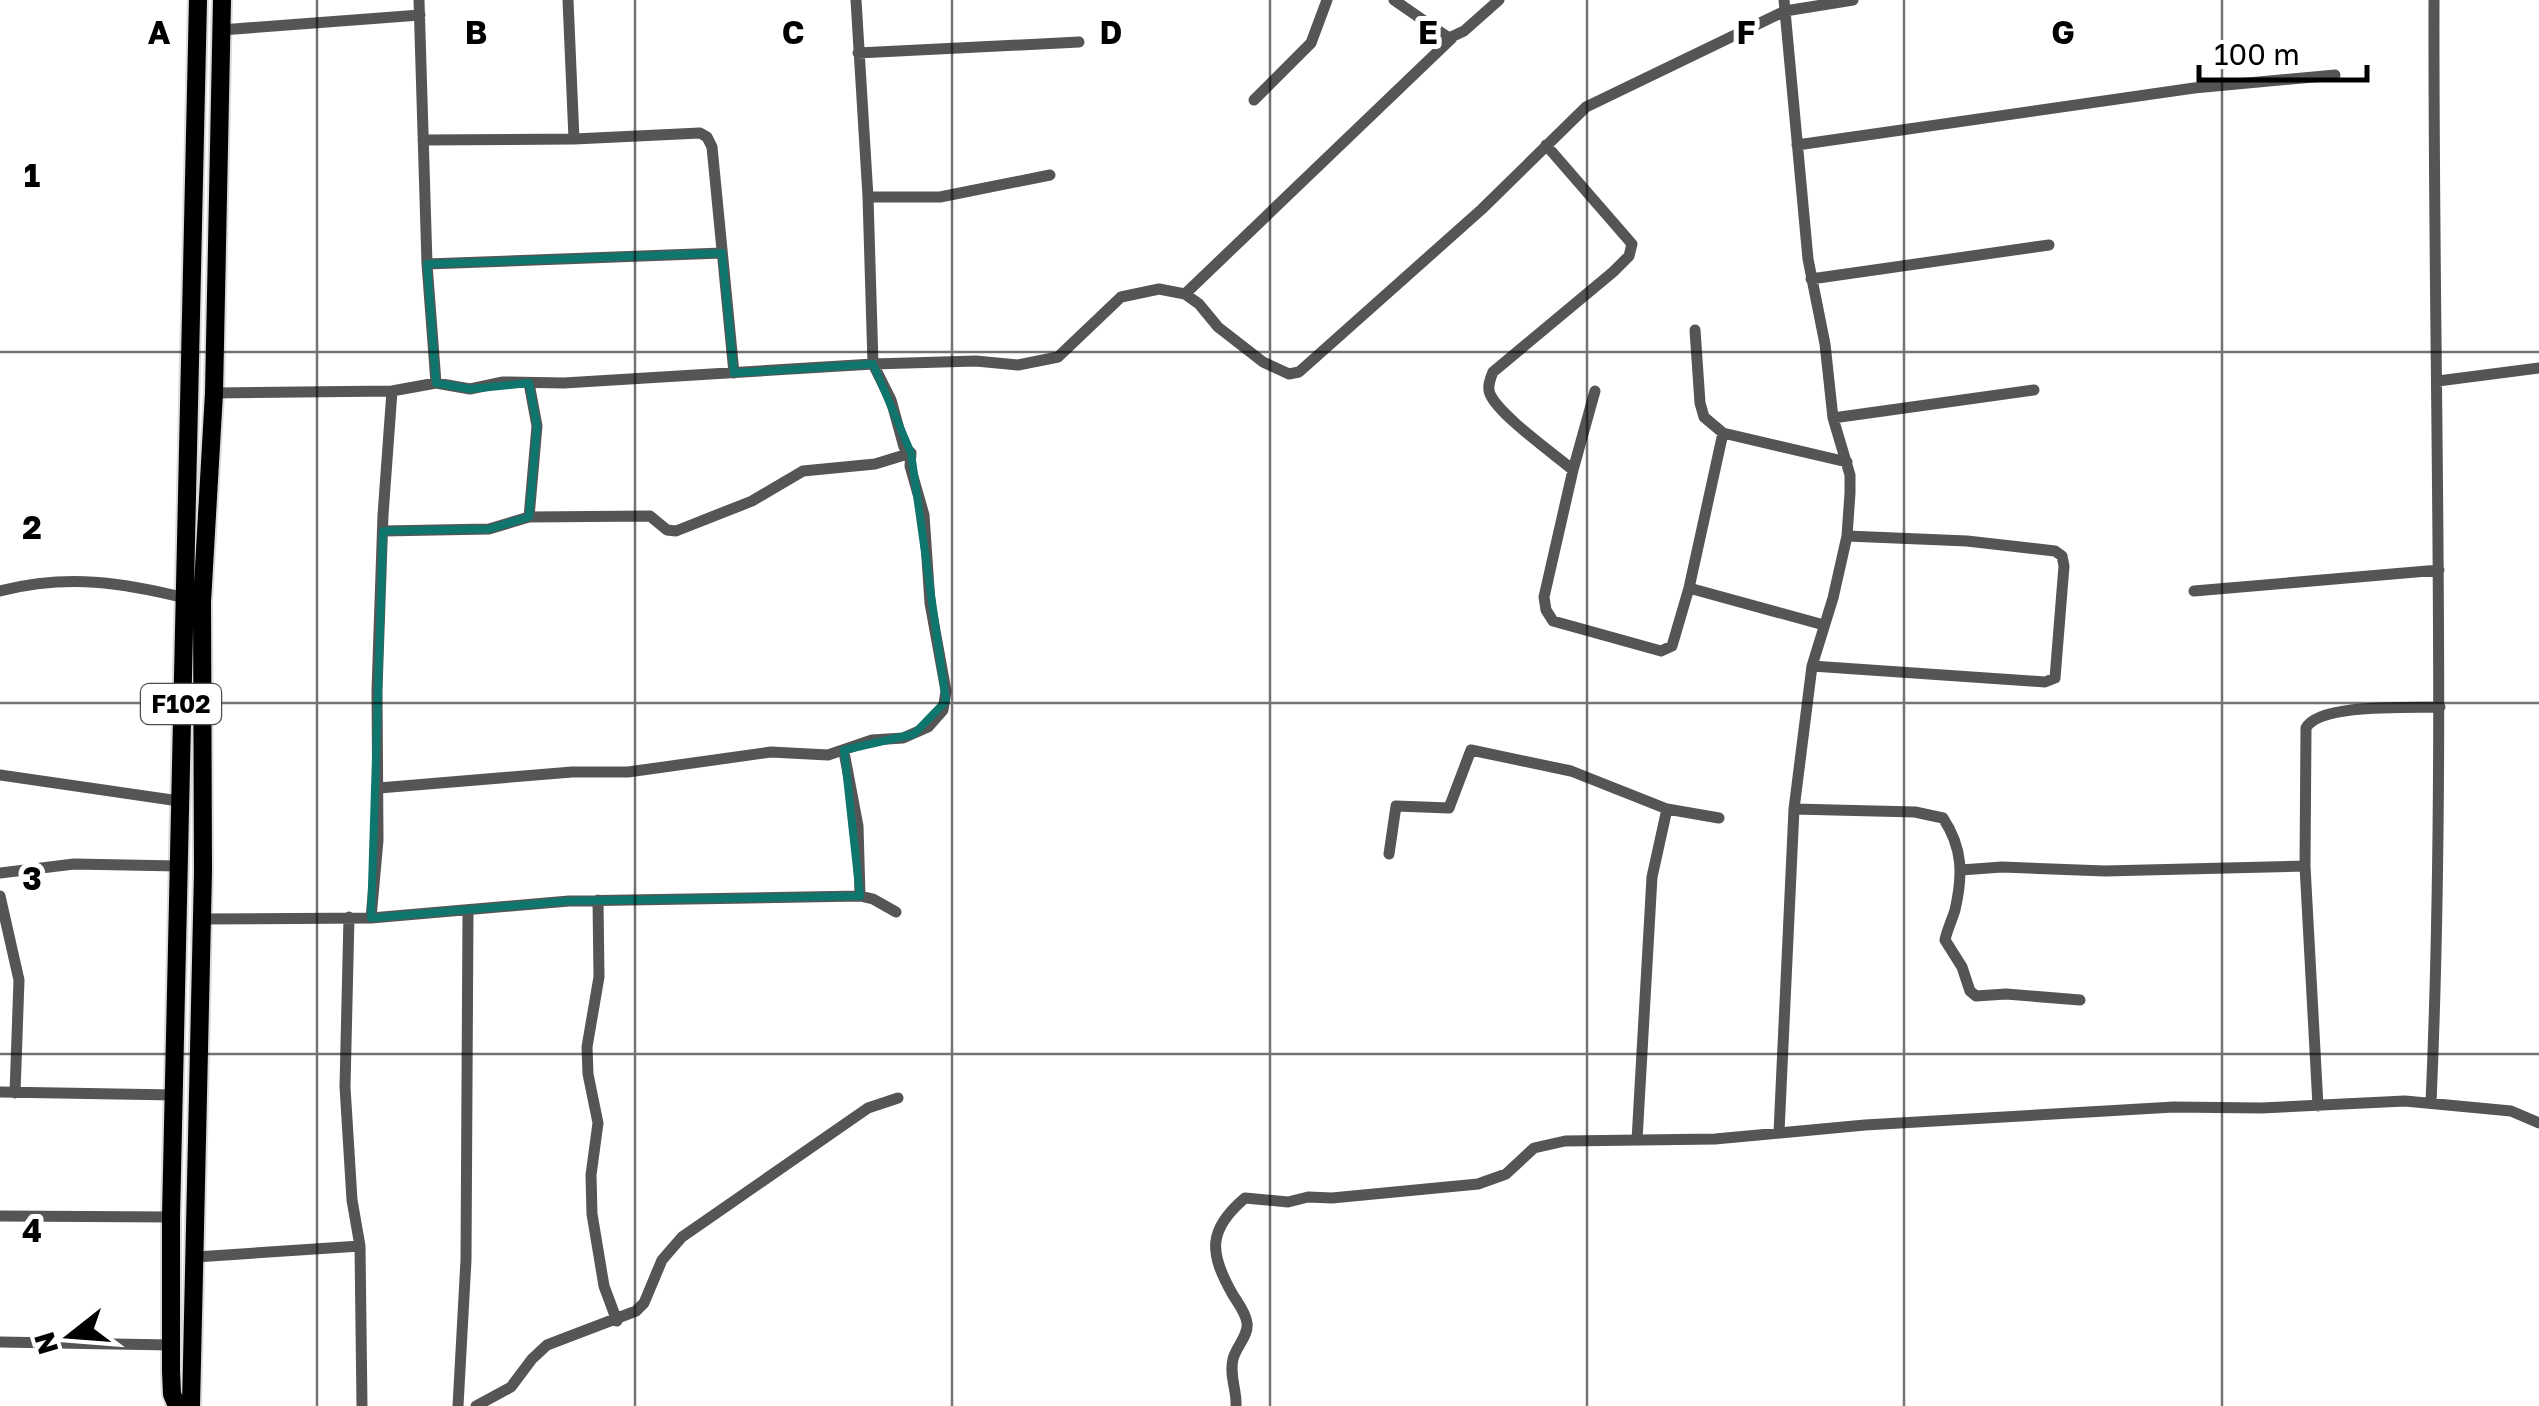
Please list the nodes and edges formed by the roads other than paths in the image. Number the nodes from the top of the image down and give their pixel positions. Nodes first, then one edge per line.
1 (198, 0) edge
2 (222, 0) edge
3 (419, 0) edge
4 (568, 0) edge
5 (856, 0) edge
6 (1327, 0) edge
7 (1394, 0) edge
8 (1499, 0) edge
9 (1853, 0) edge
10 (2434, 0) edge
11 (1784, 6) edge
12 (420, 15) junction
13 (222, 30) junction
14 (1453, 37) junction
15 (1079, 42) dead end
16 (858, 53) junction
17 (2335, 75) dead end
18 (1254, 100) dead end
19 (574, 139) junction
20 (423, 140) junction
21 (1798, 144) junction
22 (1546, 146) junction
23 (1050, 175) dead end
24 (868, 197) junction
25 (2048, 245) dead end
26 (722, 253) junction
27 (427, 264) junction
28 (1811, 279) junction
29 (1185, 294) junction
30 (1695, 330) dead end
31 (873, 364) junction
32 (2539, 368) edge
33 (734, 374) junction
34 (2438, 381) junction
35 (529, 382) junction
36 (436, 383) junction
37 (2034, 390) dead end
38 (392, 391) junction
39 (1595, 392) dead end
40 (214, 394) junction
41 (1833, 418) junction
42 (1723, 433) junction
43 (912, 452) junction
44 (1847, 462) junction
45 (1573, 470) junction
46 (529, 518) junction
47 (383, 531) junction
48 (1847, 536) junction
49 (2439, 570) junction
50 (1689, 588) junction
51 (0, 591) edge
52 (2194, 591) dead end
53 (193, 600) junction
54 (1824, 625) junction
55 (1812, 666) junction
56 (2440, 707) junction
57 (844, 752) junction
58 (0, 775) edge
59 (379, 788) junction
60 (179, 801) junction
61 (1666, 809) junction
62 (1794, 809) junction
63 (1719, 818) dead end
64 (1389, 854) dead end
65 (178, 866) junction
66 (2305, 866) junction
67 (1961, 870) junction
68 (0, 873) edge
69 (0, 896) edge
70 (860, 896) junction
71 (598, 900) junction
72 (468, 911) junction
73 (896, 912) dead end
74 (349, 917) junction
75 (371, 918) junction
76 (201, 919) junction
77 (2080, 1000) dead end
78 (0, 1092) edge
79 (16, 1093) junction
80 (174, 1095) junction
81 (898, 1098) dead end
82 (2430, 1102) junction
83 (2318, 1106) junction
84 (2539, 1123) edge
85 (1779, 1132) junction
86 (1636, 1140) junction
87 (0, 1216) edge
88 (171, 1217) junction
89 (360, 1246) junction
90 (196, 1257) junction
91 (617, 1321) junction
92 (0, 1342) edge
93 (172, 1345) junction
94 (177, 1406) edge
95 (191, 1406) edge
96 (362, 1406) edge
97 (458, 1406) edge
98 (476, 1406) edge
99 (1236, 1406) edge

1 - 53 main road, F102
2 - 13 main road, F102
3 - 12 street
4 - 19 street
5 - 16 street
6 - 18 street
7 - 14 street
8 - 14 street
9 - 11 street
10 - 34 street
11 - 21 street
11 - 22 street
12 - 13 street
12 - 20 street
13 - 40 main road, F102
14 - 29 street
15 - 16 street
16 - 24 street
17 - 21 street
19 - 20 street
19 - 26 street
20 - 27 street
21 - 28 street
22 - 29 street
22 - 45 street
23 - 24 street
24 - 31 street
25 - 28 street
26 - 27 street
26 - 33 street
27 - 36 street
28 - 41 street
29 - 31 street
30 - 42 street
31 - 33 street
31 - 43 street
32 - 34 street
33 - 35 street
34 - 49 street
35 - 36 street
35 - 46 street
36 - 38 street
37 - 41 street
38 - 40 street
38 - 47 street
39 - 45 street
40 - 53 main road, F102
41 - 44 street
42 - 44 street
42 - 50 street
43 - 46 street
43 - 57 street
44 - 48 street
45 - 50 street
46 - 47 street
47 - 59 street
48 - 54 street
48 - 55 street
49 - 52 street
49 - 56 street
50 - 54 street
51 - 53 street
53 - 60 main road, F102
53 - 76 main road, F102
54 - 55 street
55 - 62 street
56 - 66 street
56 - 82 street
57 - 59 street
57 - 70 street
58 - 60 street
59 - 75 street
60 - 65 main road, F102
61 - 63 street
61 - 64 street
61 - 86 street
62 - 67 street
62 - 85 street
65 - 68 street
65 - 80 main road, F102
66 - 67 street
66 - 83 street
67 - 77 street
69 - 79 street
70 - 71 street
70 - 73 street
71 - 72 street
71 - 91 street
72 - 75 street
72 - 97 street
74 - 75 street
74 - 76 street
74 - 89 street
76 - 90 main road, F102
78 - 79 street
79 - 80 street
80 - 88 main road, F102
81 - 91 street
82 - 83 street
82 - 84 street
83 - 85 street
85 - 86 street
86 - 99 street
87 - 88 street
88 - 93 main road, F102
89 - 90 street
89 - 96 street
90 - 95 main road, F102
91 - 98 street
92 - 93 street
93 - 94 main road, F102

